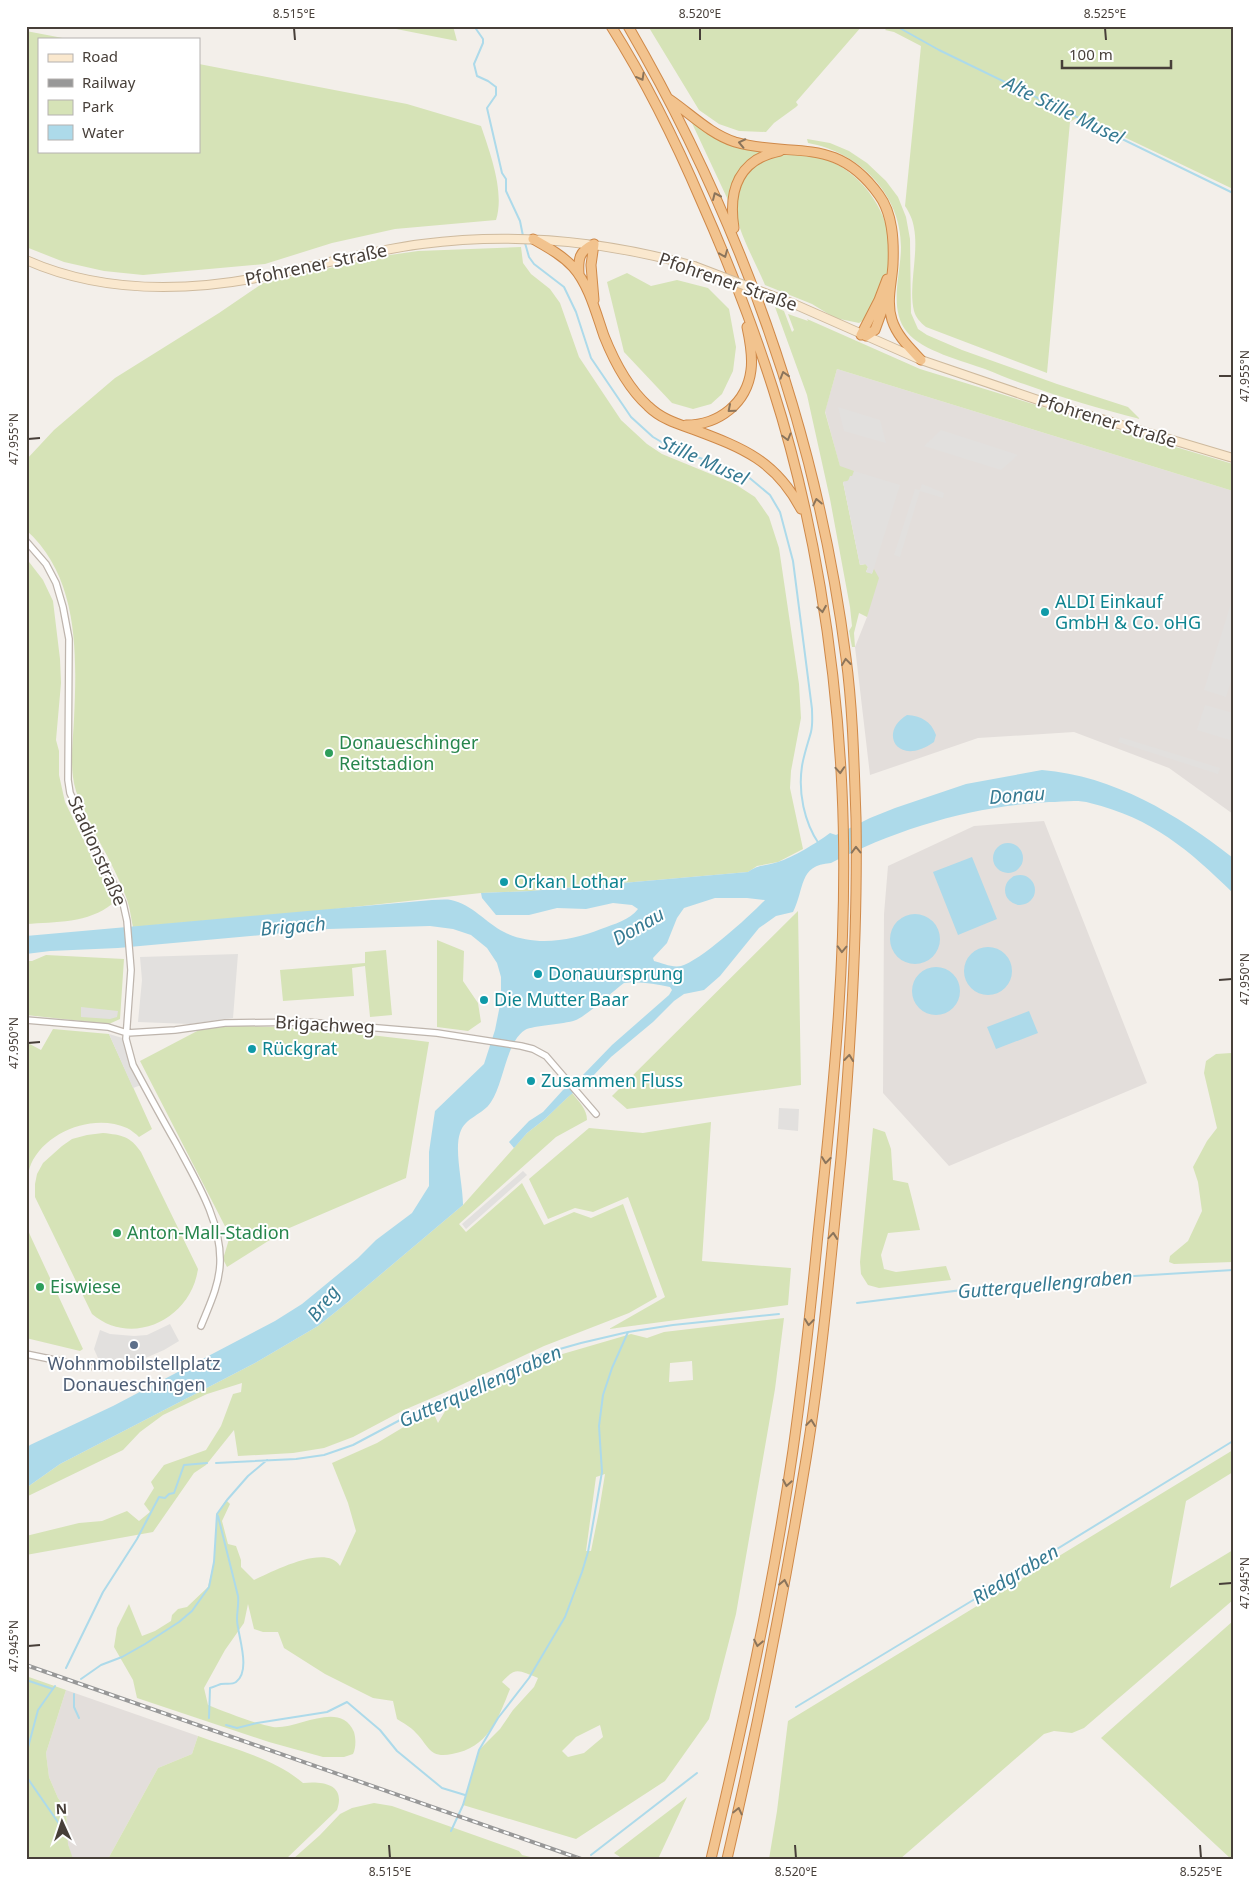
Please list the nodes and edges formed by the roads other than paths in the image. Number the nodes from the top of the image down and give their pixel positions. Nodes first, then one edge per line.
1 (611, 26) edge
2 (628, 26) edge
3 (668, 98) junction
4 (790, 149) junction
5 (533, 239) junction
6 (736, 240) junction
7 (594, 244) junction
8 (26, 260) edge
9 (893, 265) junction
10 (580, 276) junction
11 (889, 292) junction
12 (742, 297) junction
13 (595, 308) junction
14 (863, 336) junction
15 (921, 360) junction
16 (681, 425) junction
17 (1233, 458) edge
18 (807, 523) junction
19 (26, 541) edge
20 (26, 1020) edge
21 (127, 1033) junction
22 (596, 1114) dead end
23 (201, 1326) dead end
24 (26, 1354) edge
25 (89, 1367) dead end
26 (711, 1859) edge
27 (727, 1859) edge

1 -> 12 highway
2 - 3 highway
4 -> 3 highway
6 -> 3 highway
4 - 6 highway
4 - 9 highway
5 - 7 main road, Pfohrener Straße
5 - 8 main road, Pfohrener Straße
5 - 10 highway
27 -> 6 highway
7 - 10 highway
7 - 13 highway
7 - 14 main road, Pfohrener Straße, bridge
9 - 11 highway
9 - 14 highway
10 - 13 highway
11 - 14 highway
11 - 15 highway
12 -> 16 highway
12 -> 18 highway
13 - 16 highway
14 - 15 main road, Pfohrener Straße
15 - 17 main road, Pfohrener Straße
16 - 18 highway
18 -> 26 highway
19 - 21 street, Stadionstraße
20 - 21 street, Brigachweg
21 - 22 street, Brigachweg
21 - 23 street, Stadionstraße
24 - 25 street

